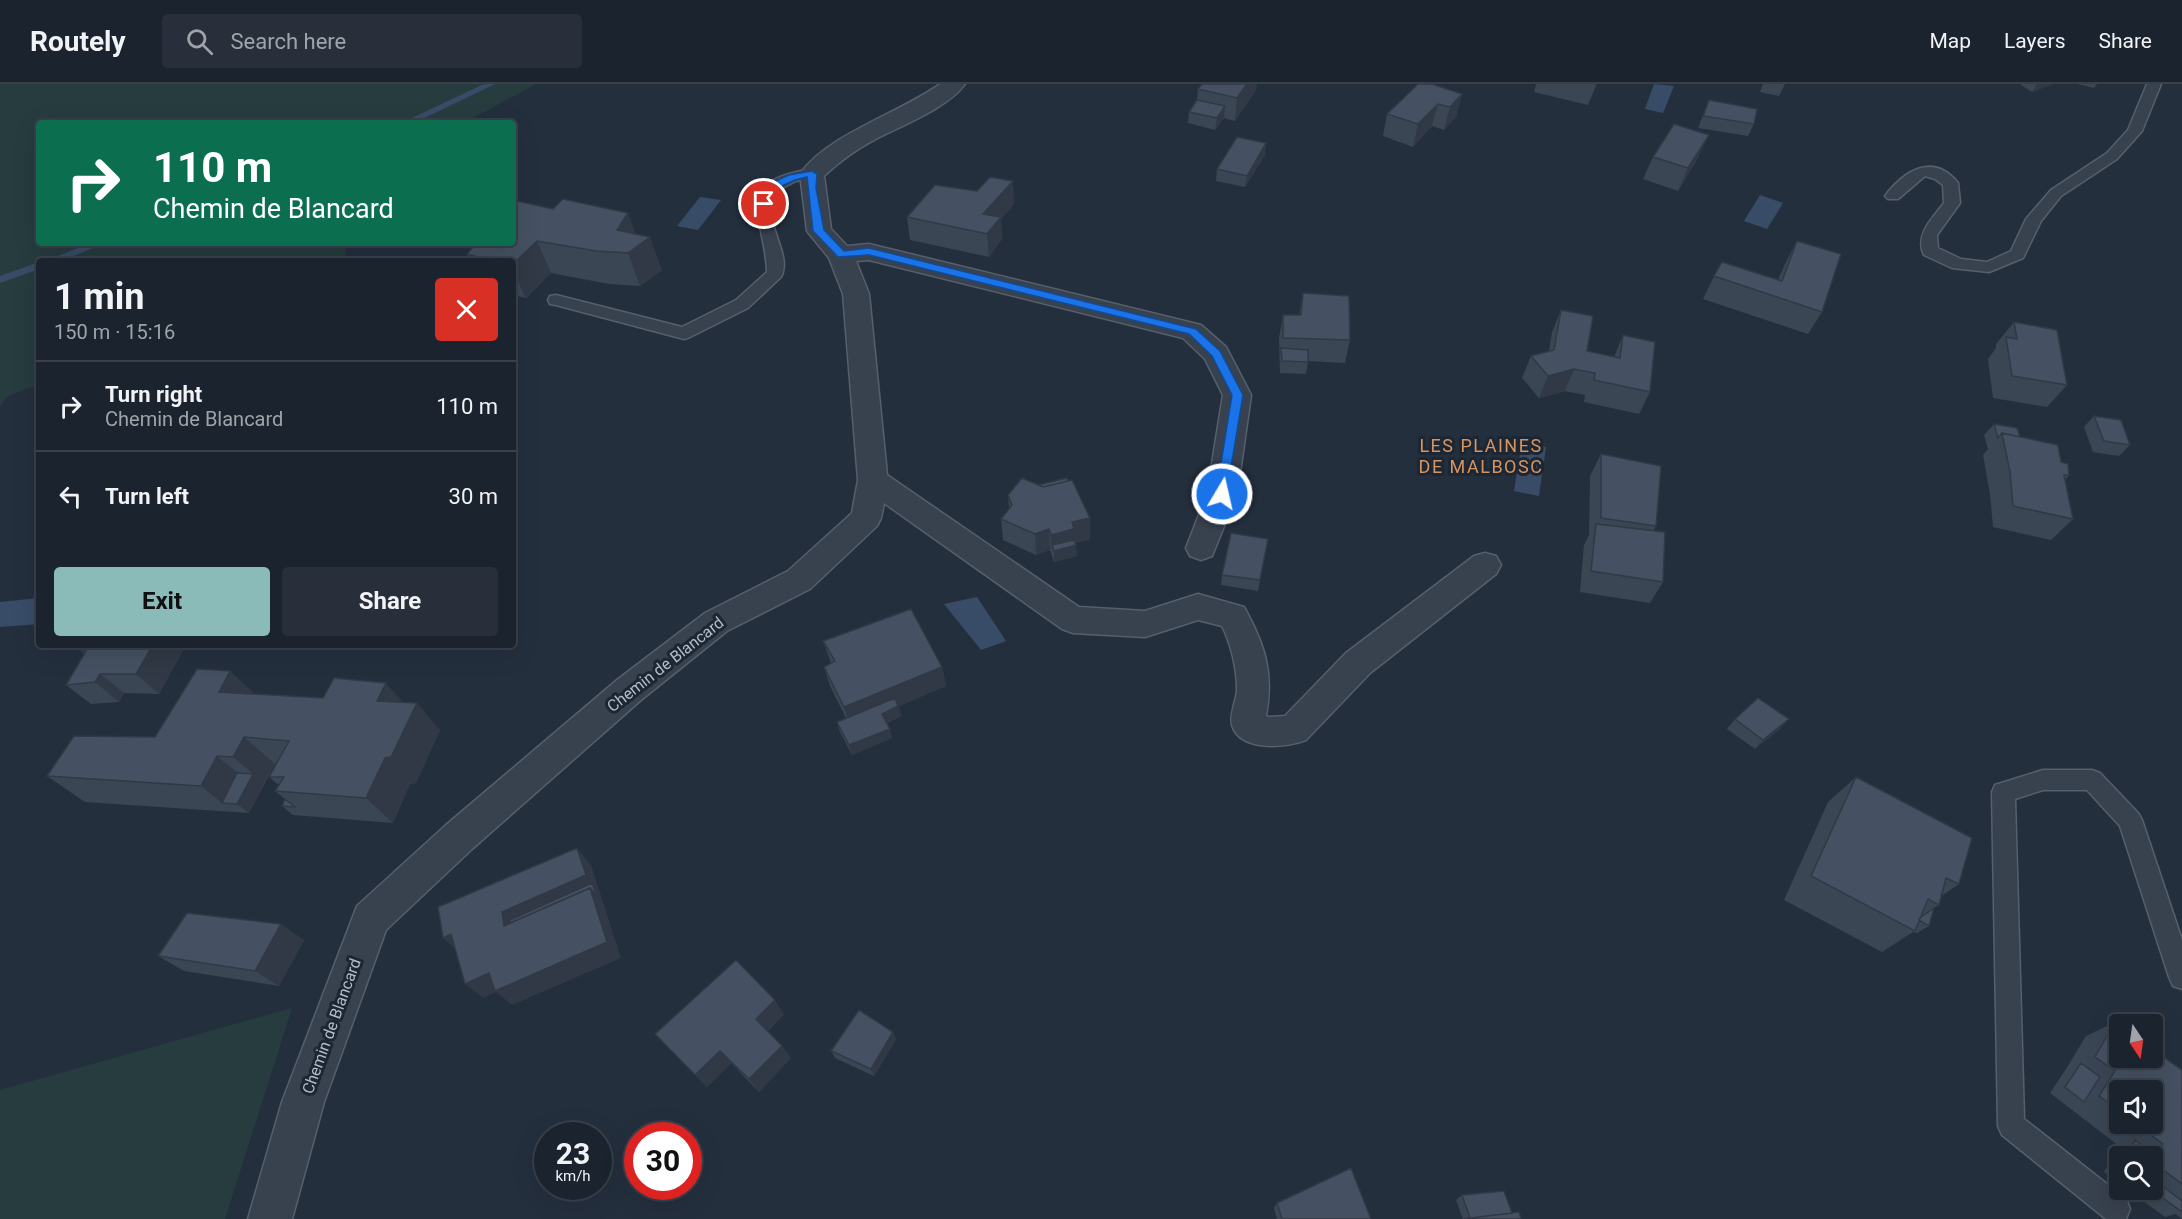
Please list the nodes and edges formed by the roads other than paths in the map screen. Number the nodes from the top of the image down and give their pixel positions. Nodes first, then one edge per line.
1 (954, 84) edge
2 (2154, 84) edge
3 (812, 174) junction
4 (1893, 196) dead end
5 (841, 255) junction
6 (556, 300) dead end
7 (873, 480) junction
8 (1202, 548) dead end
9 (1485, 565) dead end
10 (2182, 977) edge
11 (2116, 1209) dead end
12 (270, 1219) edge

1 - 3 street
2 - 4 lane
3 - 5 street, Chemin de Blancard
3 - 6 lane
5 - 7 street, Chemin de Blancard
5 - 8 street
7 - 9 street
7 - 12 street, Chemin de Blancard
10 - 11 lane

